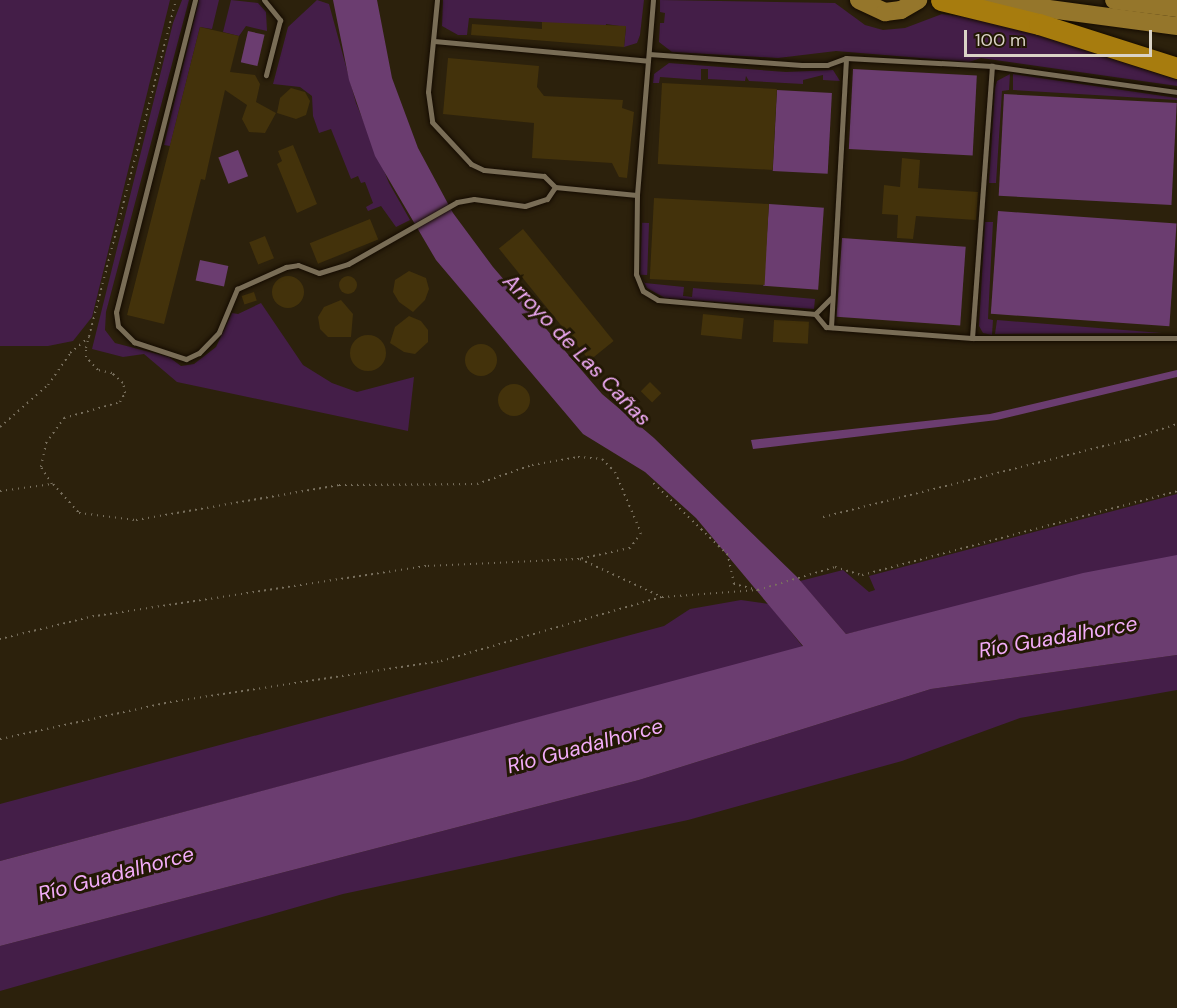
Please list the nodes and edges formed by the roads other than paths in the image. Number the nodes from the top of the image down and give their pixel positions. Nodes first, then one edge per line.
1 (195, 0) edge
2 (264, 0) edge
3 (437, 0) edge
4 (653, 0) edge
5 (859, 0) edge
6 (941, 0) edge
7 (982, 0) edge
8 (1114, 0) edge
9 (921, 1) edge
10 (1177, 8) edge
11 (1177, 26) edge
12 (434, 41) junction
13 (648, 57) junction
14 (846, 58) junction
15 (992, 66) junction
16 (1177, 68) edge
17 (267, 75) dead end
18 (1177, 92) edge
19 (555, 187) junction
20 (637, 195) junction
21 (833, 295) junction
22 (814, 314) junction
23 (831, 327) junction
24 (972, 338) junction
25 (1177, 338) edge

1 - 19 lane
2 - 17 lane
3 - 12 lane
4 - 13 lane
5 - 9 main road
6 - 16 highway
7 - 11 main road
8 - 10 main road
12 - 13 lane
12 - 19 lane
13 - 14 lane
13 - 20 lane
14 - 15 lane
14 - 21 lane
15 - 18 lane
15 - 24 lane
19 - 20 lane
20 - 22 lane
21 - 22 lane
21 - 23 lane
22 - 23 lane
23 - 24 lane
24 - 25 lane

